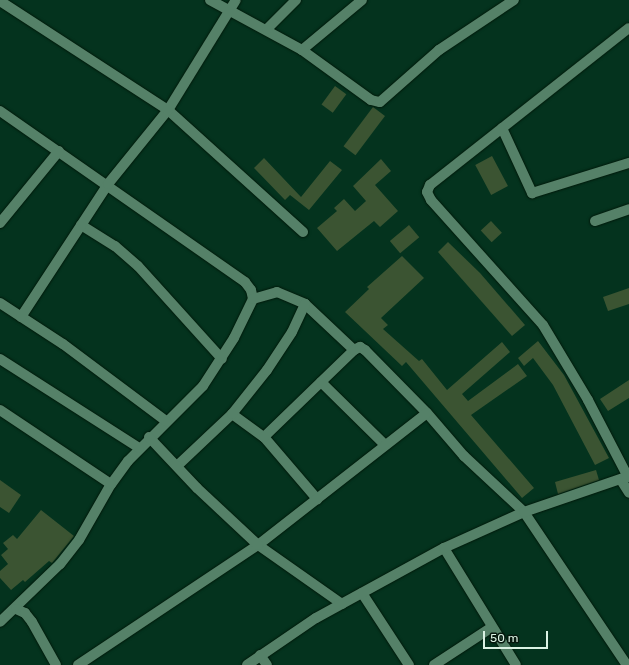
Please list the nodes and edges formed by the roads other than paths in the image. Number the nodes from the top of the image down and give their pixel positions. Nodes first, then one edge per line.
1 (210, 0) edge
2 (236, 0) edge
3 (296, 0) edge
4 (362, 0) edge
5 (514, 0) edge
6 (0, 1) edge
7 (229, 10) junction
8 (629, 28) edge
9 (267, 29) junction
10 (302, 50) junction
11 (168, 110) junction
12 (0, 111) edge
13 (502, 128) junction
14 (59, 150) junction
15 (629, 163) edge
16 (108, 184) junction
17 (629, 209) edge
18 (595, 221) dead end
19 (0, 223) edge
20 (81, 225) junction
21 (303, 232) dead end
22 (253, 299) junction
23 (0, 303) edge
24 (306, 304) junction
25 (21, 317) junction
26 (354, 350) junction
27 (0, 359) edge
28 (222, 359) junction
29 (321, 382) junction
30 (0, 410) edge
31 (427, 413) junction
32 (232, 414) junction
33 (166, 421) junction
34 (149, 437) junction
35 (264, 437) junction
36 (385, 446) junction
37 (139, 448) junction
38 (176, 466) junction
39 (626, 478) edge
40 (111, 484) junction
41 (629, 493) edge
42 (317, 499) junction
43 (524, 512) junction
44 (258, 545) junction
45 (444, 548) junction
46 (362, 594) junction
47 (342, 604) junction
48 (16, 608) junction
49 (0, 622) edge
50 (492, 627) junction
51 (260, 655) junction
52 (56, 665) edge
53 (78, 665) edge
54 (248, 665) edge
55 (267, 665) edge
56 (409, 665) edge
57 (434, 665) edge
58 (516, 665) edge
59 (627, 665) edge

1 - 7 street
2 - 7 street
3 - 9 street
4 - 10 street
5 - 10 street
6 - 11 street
7 - 9 street
7 - 11 street
8 - 13 street
9 - 10 street
11 - 16 street
11 - 21 street
12 - 14 street
13 - 15 street
13 - 39 street
14 - 16 street
14 - 19 street
16 - 20 street
16 - 22 street
17 - 18 street
20 - 25 street
20 - 28 street
22 - 24 street
22 - 28 street
23 - 25 street
24 - 26 street
24 - 32 street
25 - 33 street
26 - 29 street
26 - 31 street
27 - 37 street
28 - 33 street
29 - 35 street
29 - 36 street
30 - 40 street
31 - 36 street
31 - 43 street
32 - 35 street
32 - 38 street
33 - 34 street
34 - 37 street
34 - 38 street
35 - 42 street
36 - 42 street
37 - 40 street
38 - 44 street
39 - 41 street
39 - 43 street
40 - 48 street
42 - 44 street
43 - 45 street
43 - 59 street
44 - 47 street
44 - 53 street
45 - 46 street
45 - 50 street
46 - 47 street
46 - 56 street
47 - 51 street
48 - 49 street
48 - 52 street
50 - 57 street
50 - 58 street
51 - 54 street
51 - 55 street

